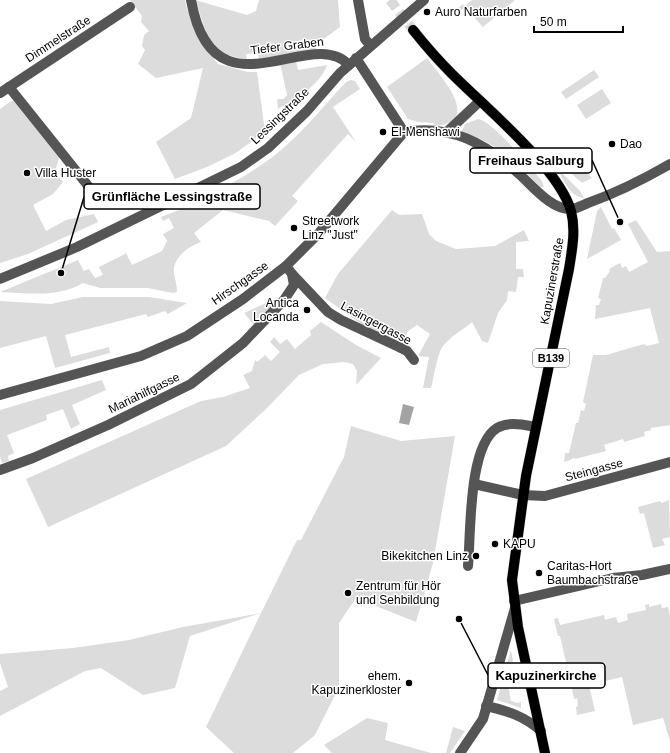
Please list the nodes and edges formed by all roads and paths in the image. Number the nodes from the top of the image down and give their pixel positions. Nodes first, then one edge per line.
1 (191, 0) edge
2 (358, 0) edge
3 (424, 0) edge
4 (130, 7) dead end
5 (413, 30) tunnel mouth
6 (370, 45) junction
7 (352, 61) junction
8 (9, 87) junction
9 (0, 93) edge
10 (480, 101) junction
11 (448, 131) junction
12 (404, 132) junction
13 (670, 164) edge
14 (97, 196) dead end
15 (570, 209) junction
16 (289, 270) junction
17 (0, 279) edge
18 (414, 360) dead end
19 (0, 395) edge
20 (536, 427) junction
21 (670, 462) edge
22 (0, 470) edge
23 (474, 484) junction
24 (523, 495) junction
25 (468, 566) dead end
26 (670, 569) edge
27 (514, 604) junction
28 (486, 706) junction
29 (540, 731) junction
30 (460, 753) edge
31 (545, 753) edge

1 - 7 street, Tiefer Graben
2 - 6 street
3 - 6 street, Lessingstraße
4 - 8 street, Dimmelstraße
5 - 10 main road, Kapuzinerstraße / B139
6 - 7 street, Lessingstraße
7 - 12 street
7 - 17 street, Lessingstraße
8 - 9 street, Dimmelstraße
8 - 14 street
10 - 11 street
10 - 15 main road, Kapuzinerstraße / B139
11 - 12 street
11 - 15 street
12 - 16 street, Hirschgasse
13 - 15 street
15 - 20 main road, Kapuzinerstraße / B139
16 - 18 street, Lasingergasse
16 - 19 street, Hirschgasse
16 - 22 street, Mariahilfgasse
20 - 23 street
20 - 24 main road, Kapuzinerstraße / B139
21 - 24 street, Steingasse
23 - 24 street
23 - 25 street
24 - 27 main road, Kapuzinerstraße / B139
26 - 27 street
27 - 28 street, Kapuzinerstraße
27 - 29 main road, Kapuzinerstraße / B139
28 - 29 street
28 - 30 street, Kapuzinerstraße
29 - 31 main road, B139

